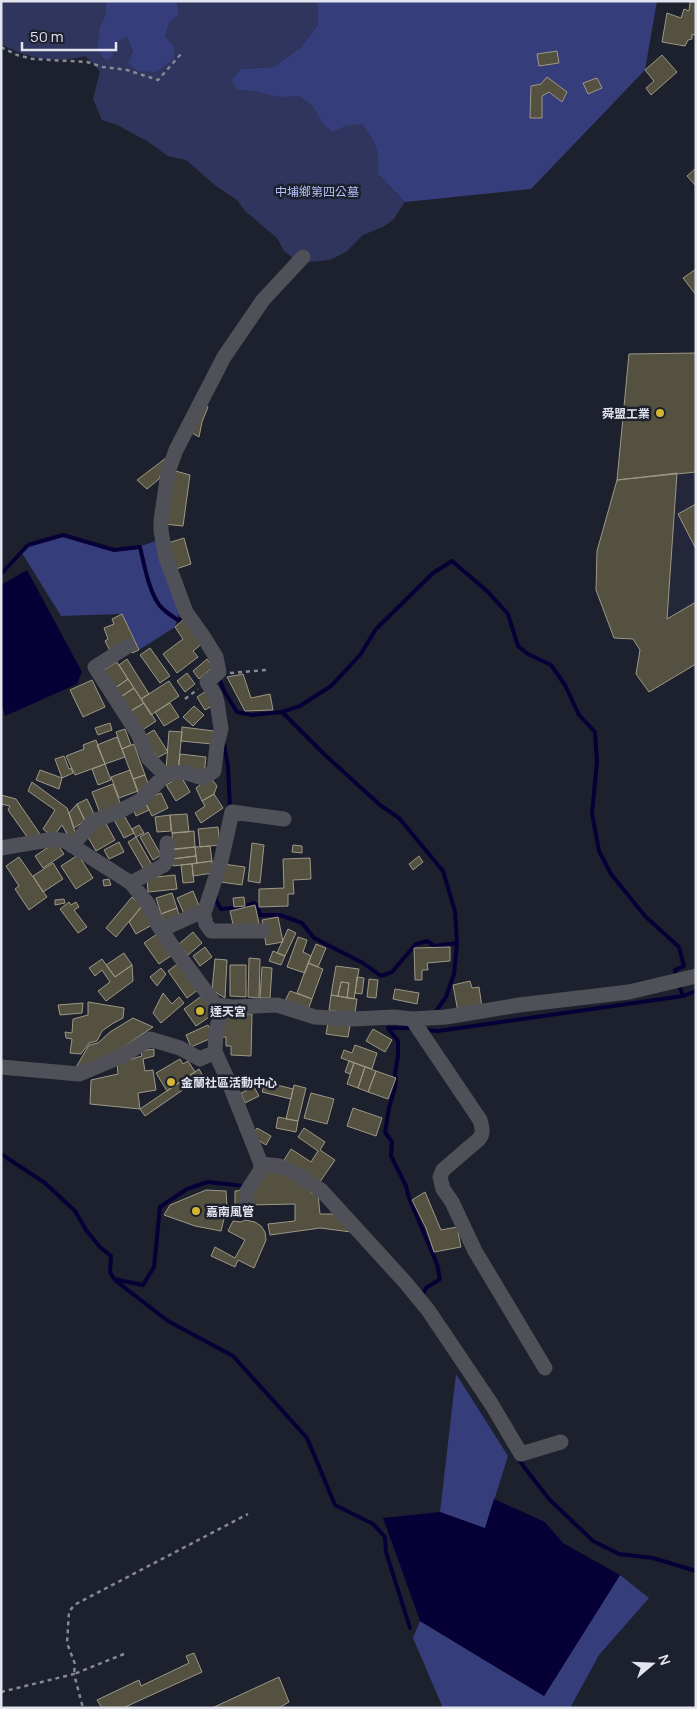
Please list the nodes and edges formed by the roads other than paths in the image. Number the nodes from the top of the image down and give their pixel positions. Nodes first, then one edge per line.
1 (302, 257) dead end
2 (128, 646) dead end
3 (165, 775) junction
4 (284, 818) dead end
5 (167, 843) dead end
6 (72, 846) junction
7 (1, 848) edge
8 (131, 883) junction
9 (203, 911) junction
10 (161, 930) junction
11 (263, 931) dead end
12 (696, 976) edge
13 (222, 1006) junction
14 (412, 1019) junction
15 (215, 1052) junction
16 (1, 1067) edge
17 (261, 1164) junction
18 (246, 1204) dead end
19 (545, 1368) dead end
20 (561, 1442) dead end

1 - 3 street
2 - 3 street
3 - 6 street
4 - 9 street
5 - 8 street
6 - 7 street
6 - 8 street
8 - 10 street
9 - 10 street
9 - 11 street
10 - 13 street
12 - 14 street
13 - 14 street
13 - 15 street
14 - 19 street
15 - 16 street
15 - 17 street
17 - 18 street
17 - 20 street

